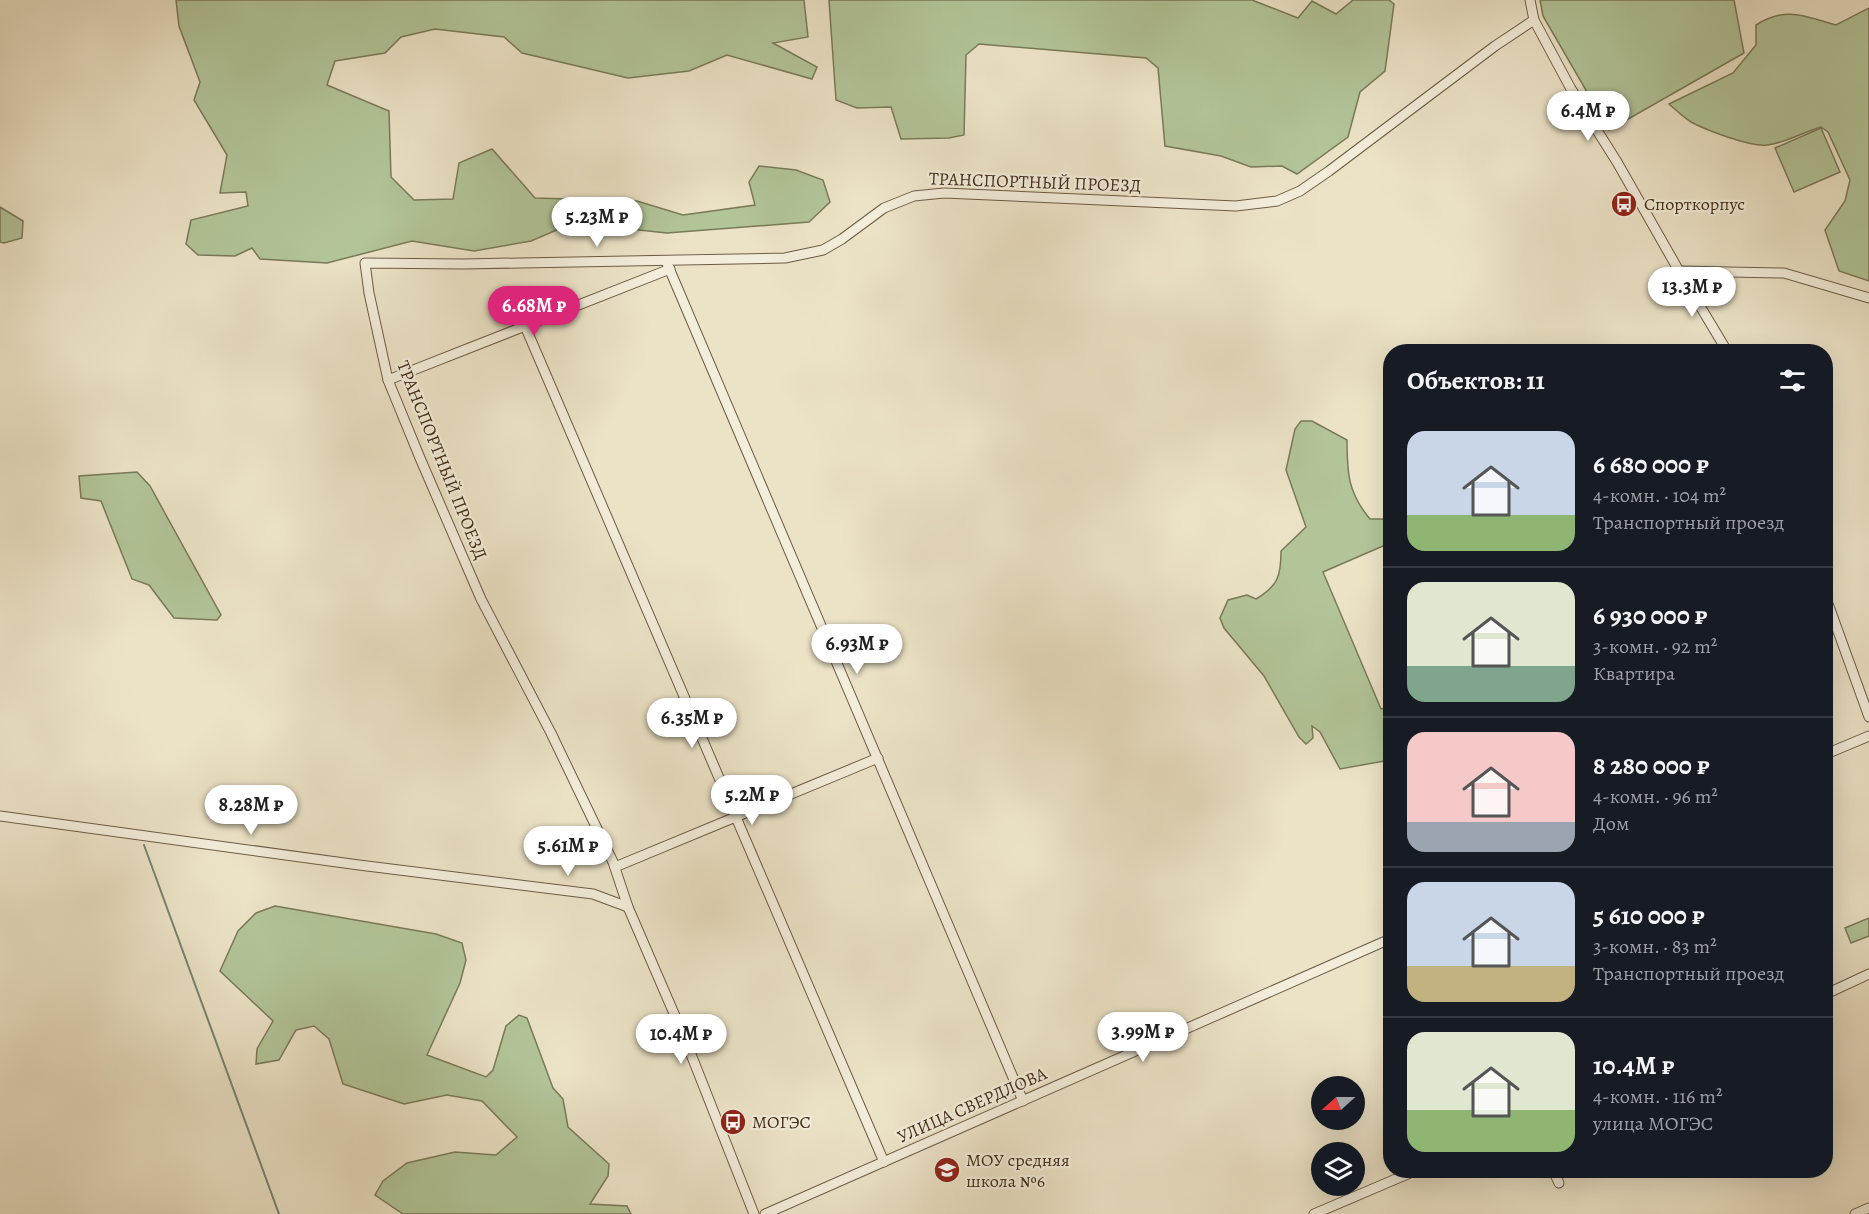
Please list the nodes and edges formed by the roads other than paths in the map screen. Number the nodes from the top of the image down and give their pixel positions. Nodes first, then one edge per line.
1 (1530, 0) edge
2 (1534, 20) junction
3 (668, 265) junction
4 (1678, 271) junction
5 (1869, 298) edge
6 (525, 326) junction
7 (1723, 344) edge
8 (388, 380) junction
9 (1833, 617) edge
10 (1869, 717) edge
11 (1869, 736) edge
12 (1833, 751) edge
13 (878, 758) junction
14 (0, 816) edge
15 (737, 818) junction
16 (615, 867) junction
17 (628, 907) junction
18 (1383, 942) edge
19 (1869, 974) edge
20 (1833, 991) edge
21 (1023, 1101) junction
22 (884, 1162) junction
23 (1398, 1178) edge
24 (1557, 1178) edge
25 (1559, 1183) dead end
26 (1869, 1208) edge
27 (754, 1214) edge
28 (765, 1214) edge
29 (1314, 1214) edge
30 (1855, 1214) edge

1 - 2 street
2 - 3 street, ТРАНСПОРТНЫЙ ПРОЕЗД
2 - 4 street
3 - 6 street
3 - 8 street, ТРАНСПОРТНЫЙ ПРОЕЗД
3 - 13 street
4 - 5 street
4 - 7 street
6 - 8 street
6 - 15 street
8 - 16 street, ТРАНСПОРТНЫЙ ПРОЕЗД
9 - 10 street
11 - 12 street
13 - 15 street
13 - 21 street
14 - 17 street
15 - 16 street
15 - 22 street
16 - 17 street, ТРАНСПОРТНЫЙ ПРОЕЗД
17 - 27 street, ТРАНСПОРТНЫЙ ПРОЕЗД
18 - 21 street, УЛИЦА СВЕРДЛОВА
19 - 20 street
21 - 22 street, УЛИЦА СВЕРДЛОВА
22 - 28 street, УЛИЦА СВЕРДЛОВА
23 - 29 street
24 - 25 street
26 - 30 street

